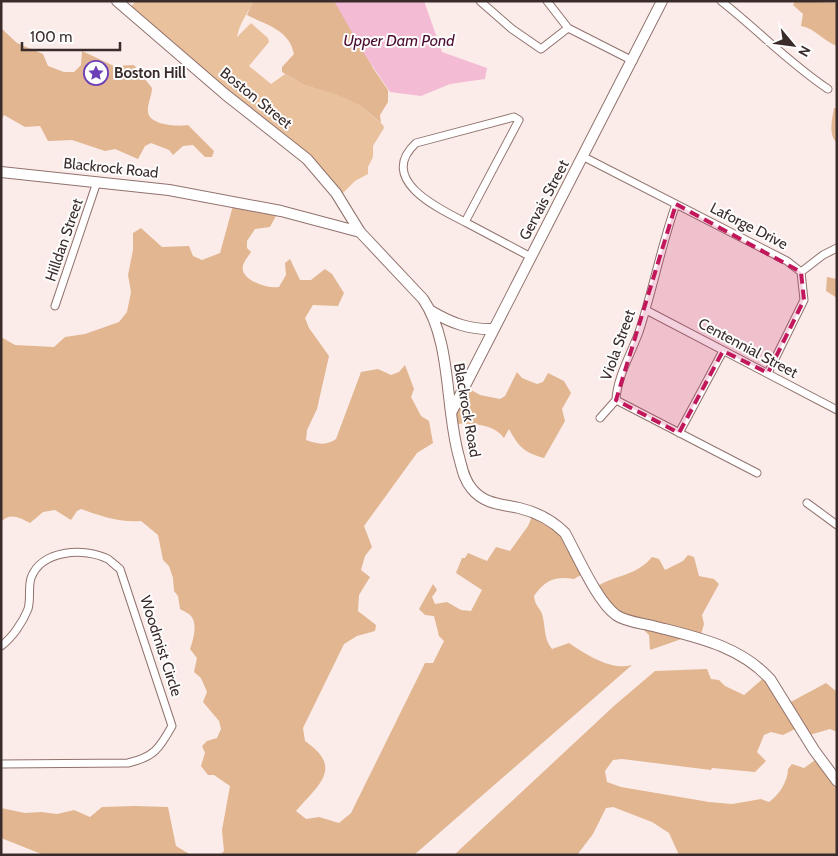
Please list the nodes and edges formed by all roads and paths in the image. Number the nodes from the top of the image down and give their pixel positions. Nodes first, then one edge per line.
1 (117, 1) edge
2 (480, 1) edge
3 (548, 1) edge
4 (662, 1) edge
5 (721, 1) edge
6 (568, 28) junction
7 (633, 61) junction
8 (828, 89) dead end
9 (584, 156) junction
10 (1, 172) edge
11 (97, 182) junction
12 (676, 204) junction
13 (465, 222) junction
14 (360, 232) junction
15 (837, 248) edge
16 (531, 257) junction
17 (801, 272) junction
18 (55, 306) dead end
19 (646, 310) junction
20 (431, 311) junction
21 (494, 329) junction
22 (722, 351) junction
23 (768, 373) junction
24 (616, 400) junction
25 (837, 410) edge
26 (451, 413) junction
27 (600, 418) dead end
28 (679, 433) junction
29 (757, 473) dead end
30 (808, 503) dead end
31 (837, 525) edge
32 (1, 646) edge
33 (1, 764) edge
34 (837, 781) edge

1 - 14 street, Boston Street
2 - 6 street
3 - 6 street
4 - 7 street, Gervais Street
5 - 8 street
6 - 7 street
7 - 9 street, Gervais Street
9 - 12 street, Laforge Drive
9 - 16 street, Gervais Street
10 - 11 street, Blackrock Road
11 - 14 street, Blackrock Road
11 - 18 street, Hilldan Street
12 - 17 street, Laforge Drive
12 - 19 street, Viola Street
13 - 13 street
13 - 16 street
14 - 20 street, Blackrock Road
15 - 17 street
16 - 21 street, Gervais Street
17 - 23 street
19 - 22 street, Centennial Street
19 - 24 street, Viola Street
20 - 21 street
20 - 26 street, Blackrock Road
21 - 26 street, Gervais Street
22 - 23 street, Centennial Street
22 - 28 street
23 - 25 street, Centennial Street
24 - 27 street
24 - 28 street, Viola Street
26 - 34 street, Blackrock Road
28 - 29 street, Viola Street
30 - 31 street
32 - 33 street, Woodmist Circle

